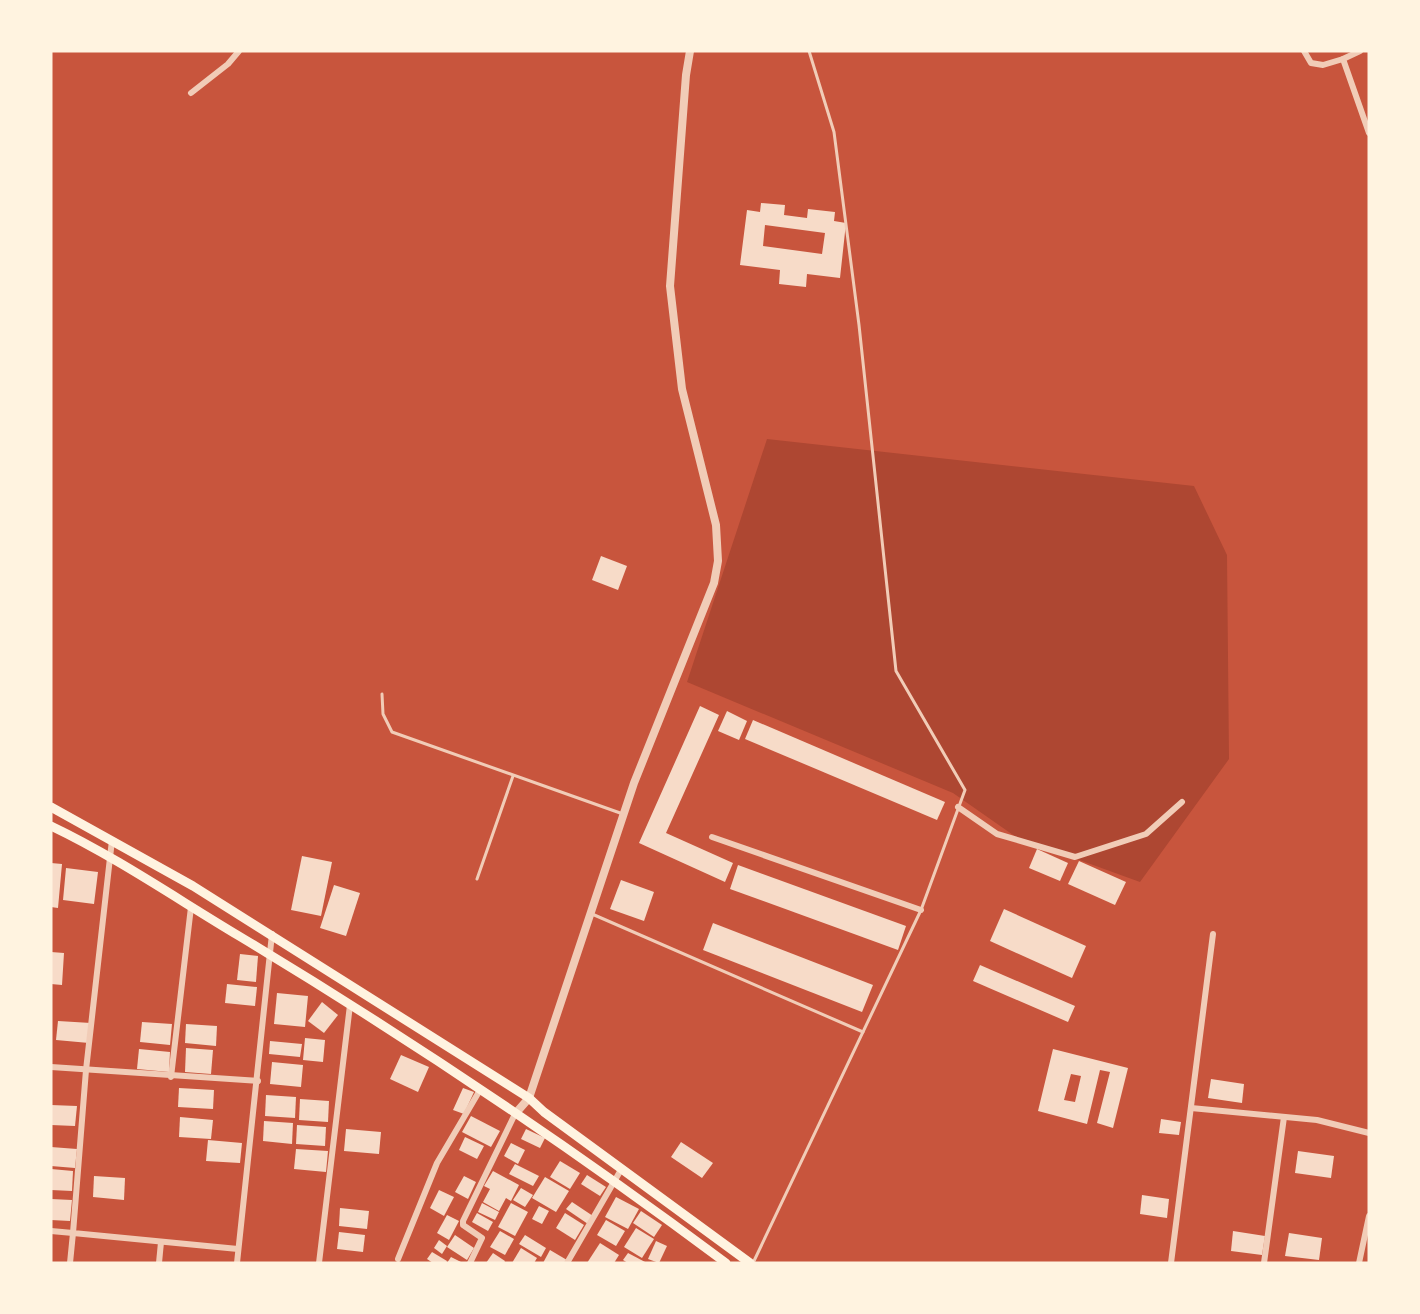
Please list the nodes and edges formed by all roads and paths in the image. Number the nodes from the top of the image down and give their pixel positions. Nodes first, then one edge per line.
1 (239, 51) edge
2 (690, 51) edge
3 (809, 51) edge
4 (1304, 51) edge
5 (1360, 51) edge
6 (1343, 59) junction
7 (191, 93) dead end
8 (1369, 133) edge
9 (382, 694) dead end
10 (513, 776) junction
11 (1182, 802) dead end
12 (51, 807) edge
13 (958, 807) junction
14 (623, 814) junction
15 (51, 826) edge
16 (712, 837) dead end
17 (112, 839) junction
18 (110, 859) junction
19 (477, 879) dead end
20 (191, 907) junction
21 (921, 910) junction
22 (590, 914) junction
23 (272, 934) junction
24 (1214, 934) dead end
25 (270, 954) junction
26 (350, 1005) junction
27 (863, 1032) junction
28 (51, 1067) edge
29 (86, 1070) junction
30 (171, 1077) junction
31 (258, 1081) junction
32 (480, 1090) junction
33 (529, 1098) junction
34 (1191, 1108) junction
35 (515, 1114) junction
36 (1284, 1117) junction
37 (1369, 1133) edge
38 (621, 1168) junction
39 (614, 1179) junction
40 (1369, 1216) edge
41 (51, 1231) edge
42 (73, 1233) junction
43 (161, 1242) junction
44 (238, 1249) junction
45 (398, 1259) dead end
46 (70, 1263) edge
47 (159, 1263) edge
48 (237, 1263) edge
49 (319, 1263) edge
50 (470, 1263) edge
51 (567, 1263) edge
52 (726, 1263) edge
53 (752, 1263) edge
54 (1171, 1263) edge
55 (1264, 1263) edge
56 (1359, 1263) edge

1 - 7 street
2 - 14 street
3 - 13 lane
4 - 6 street
5 - 6 street
6 - 8 street
9 - 10 lane
10 - 14 lane
10 - 19 lane
11 - 13 street
12 - 17 main road
13 - 21 lane
14 - 22 street
15 - 18 main road
16 - 21 street
17 - 18 street
17 - 23 main road
18 - 20 main road
18 - 29 street
20 - 25 main road
20 - 30 street
21 - 27 lane
22 - 27 lane
22 - 33 street
23 - 25 street
23 - 33 main road
24 - 34 street
25 - 26 main road
25 - 31 street
26 - 32 main road
26 - 49 street
27 - 53 lane
28 - 29 street
29 - 30 street
29 - 42 street
30 - 31 street
31 - 44 street
32 - 35 main road
32 - 45 street
33 - 35 street
33 - 38 main road
34 - 36 street
34 - 54 street
35 - 39 main road
35 - 50 street
36 - 37 street
36 - 55 street
38 - 39 street
38 - 53 main road
39 - 51 street
39 - 52 main road
40 - 56 street
41 - 42 street
42 - 43 street
42 - 46 street
43 - 44 street
43 - 47 street
44 - 48 street

